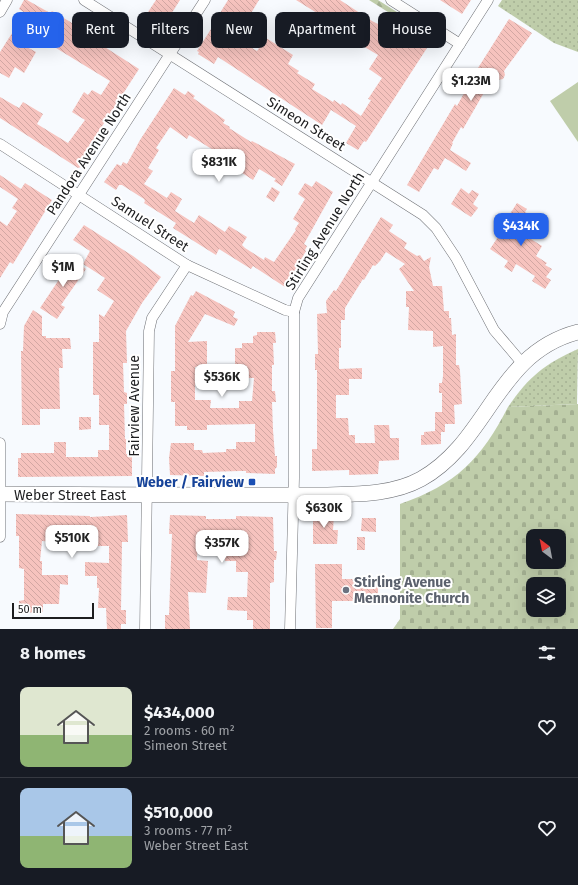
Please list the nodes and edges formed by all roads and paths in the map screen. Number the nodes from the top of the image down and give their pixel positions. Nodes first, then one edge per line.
1 (7, 0) edge
2 (84, 0) edge
3 (205, 0) edge
4 (391, 0) edge
5 (488, 0) edge
6 (0, 12) edge
7 (460, 44) junction
8 (170, 54) junction
9 (0, 144) edge
10 (372, 181) junction
11 (80, 195) junction
12 (187, 265) junction
13 (294, 312) junction
14 (0, 324) edge
15 (578, 332) edge
16 (522, 363) junction
17 (0, 443) edge
18 (1, 494) edge
19 (148, 495) junction
20 (294, 495) junction
21 (0, 537) edge
22 (145, 629) edge
23 (290, 629) edge

1 - 6 street
2 - 8 street, Simeon Street
3 - 8 street, Pandora Avenue North
4 - 7 street
5 - 7 street, Stirling Avenue North
7 - 10 street, Stirling Avenue North
8 - 10 street, Simeon Street
8 - 11 street, Pandora Avenue North
9 - 11 street, Samuel Street
10 - 13 street, Stirling Avenue North
10 - 16 street, Simeon Street
11 - 12 street, Samuel Street
11 - 14 street, Pandora Avenue North
12 - 13 street, Samuel Street
12 - 19 street, Fairview Avenue
13 - 20 street, Stirling Avenue North
15 - 16 main road, Weber Street East
16 - 20 main road, Weber Street East
17 - 18 street
18 - 19 main road, Weber Street East
18 - 21 street
19 - 20 main road, Weber Street East
19 - 22 street, Fairview Avenue
20 - 23 street, Stirling Avenue North

